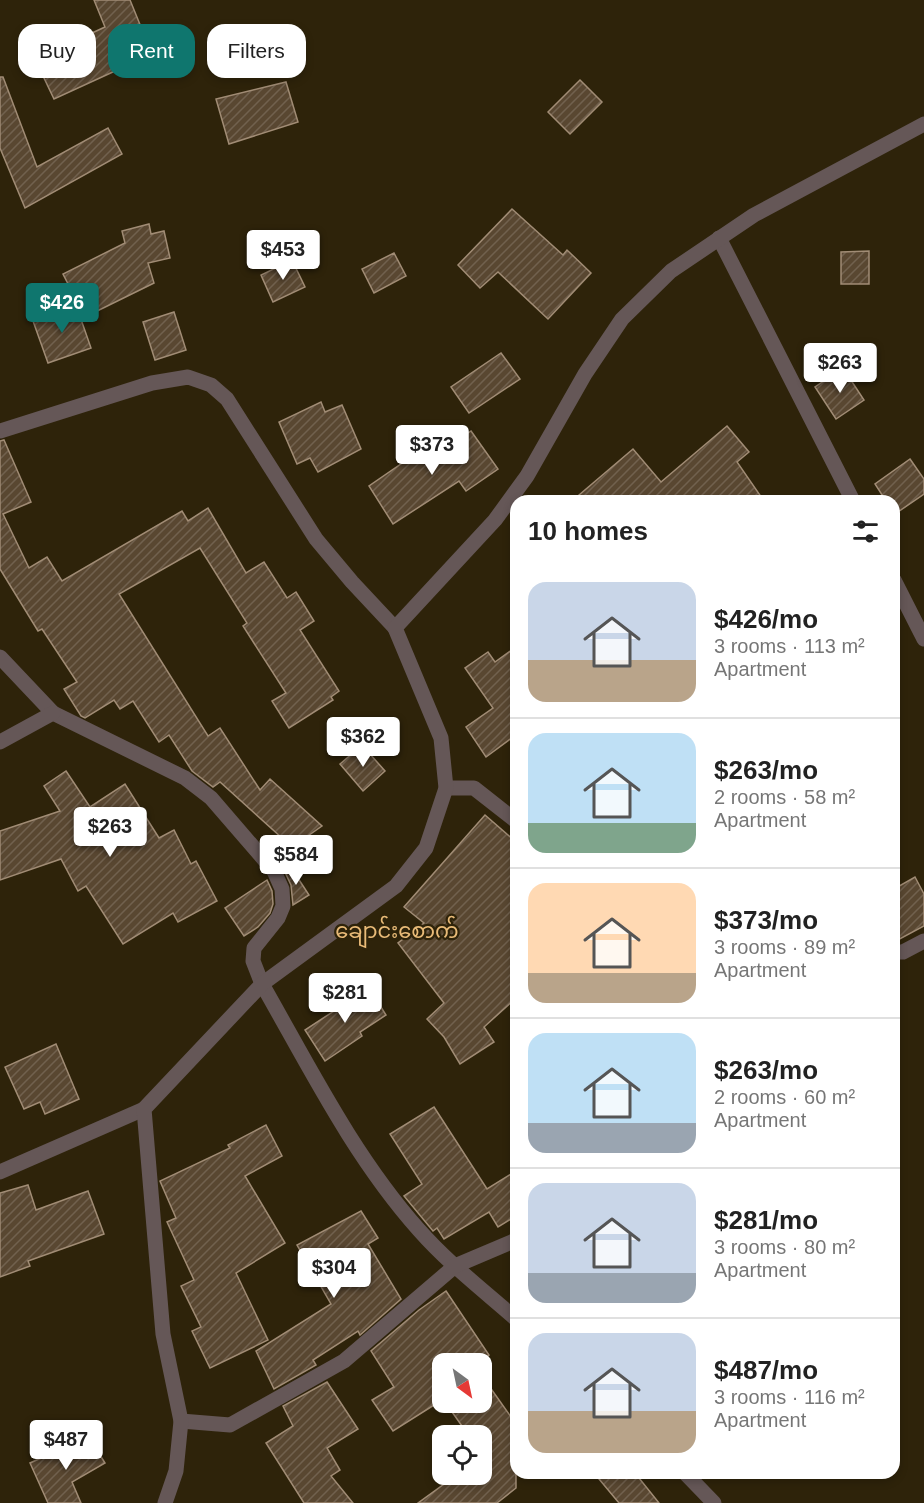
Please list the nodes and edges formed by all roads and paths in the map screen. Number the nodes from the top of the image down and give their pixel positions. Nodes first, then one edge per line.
1 (924, 124) edge
2 (719, 238) junction
3 (0, 431) edge
4 (513, 495) edge
5 (850, 495) edge
6 (510, 499) edge
7 (900, 592) edge
8 (395, 628) junction
9 (924, 639) edge
10 (0, 657) edge
11 (53, 712) junction
12 (0, 742) edge
13 (446, 788) junction
14 (510, 816) edge
15 (924, 941) edge
16 (900, 952) edge
17 (262, 984) junction
18 (144, 1109) junction
19 (0, 1172) edge
20 (510, 1243) edge
21 (455, 1266) junction
22 (510, 1314) edge
23 (181, 1422) junction
24 (691, 1479) edge
25 (165, 1503) edge
26 (714, 1503) edge

1 - 2 street
2 - 4 street
2 - 5 street
3 - 8 street
6 - 8 street
7 - 9 street
8 - 13 street
10 - 11 street
11 - 12 street
11 - 17 street
13 - 14 street
13 - 17 street
15 - 16 street
17 - 18 street
17 - 21 street
18 - 19 street
18 - 23 street
20 - 21 street
21 - 22 street
21 - 23 street
23 - 25 street
24 - 26 street

